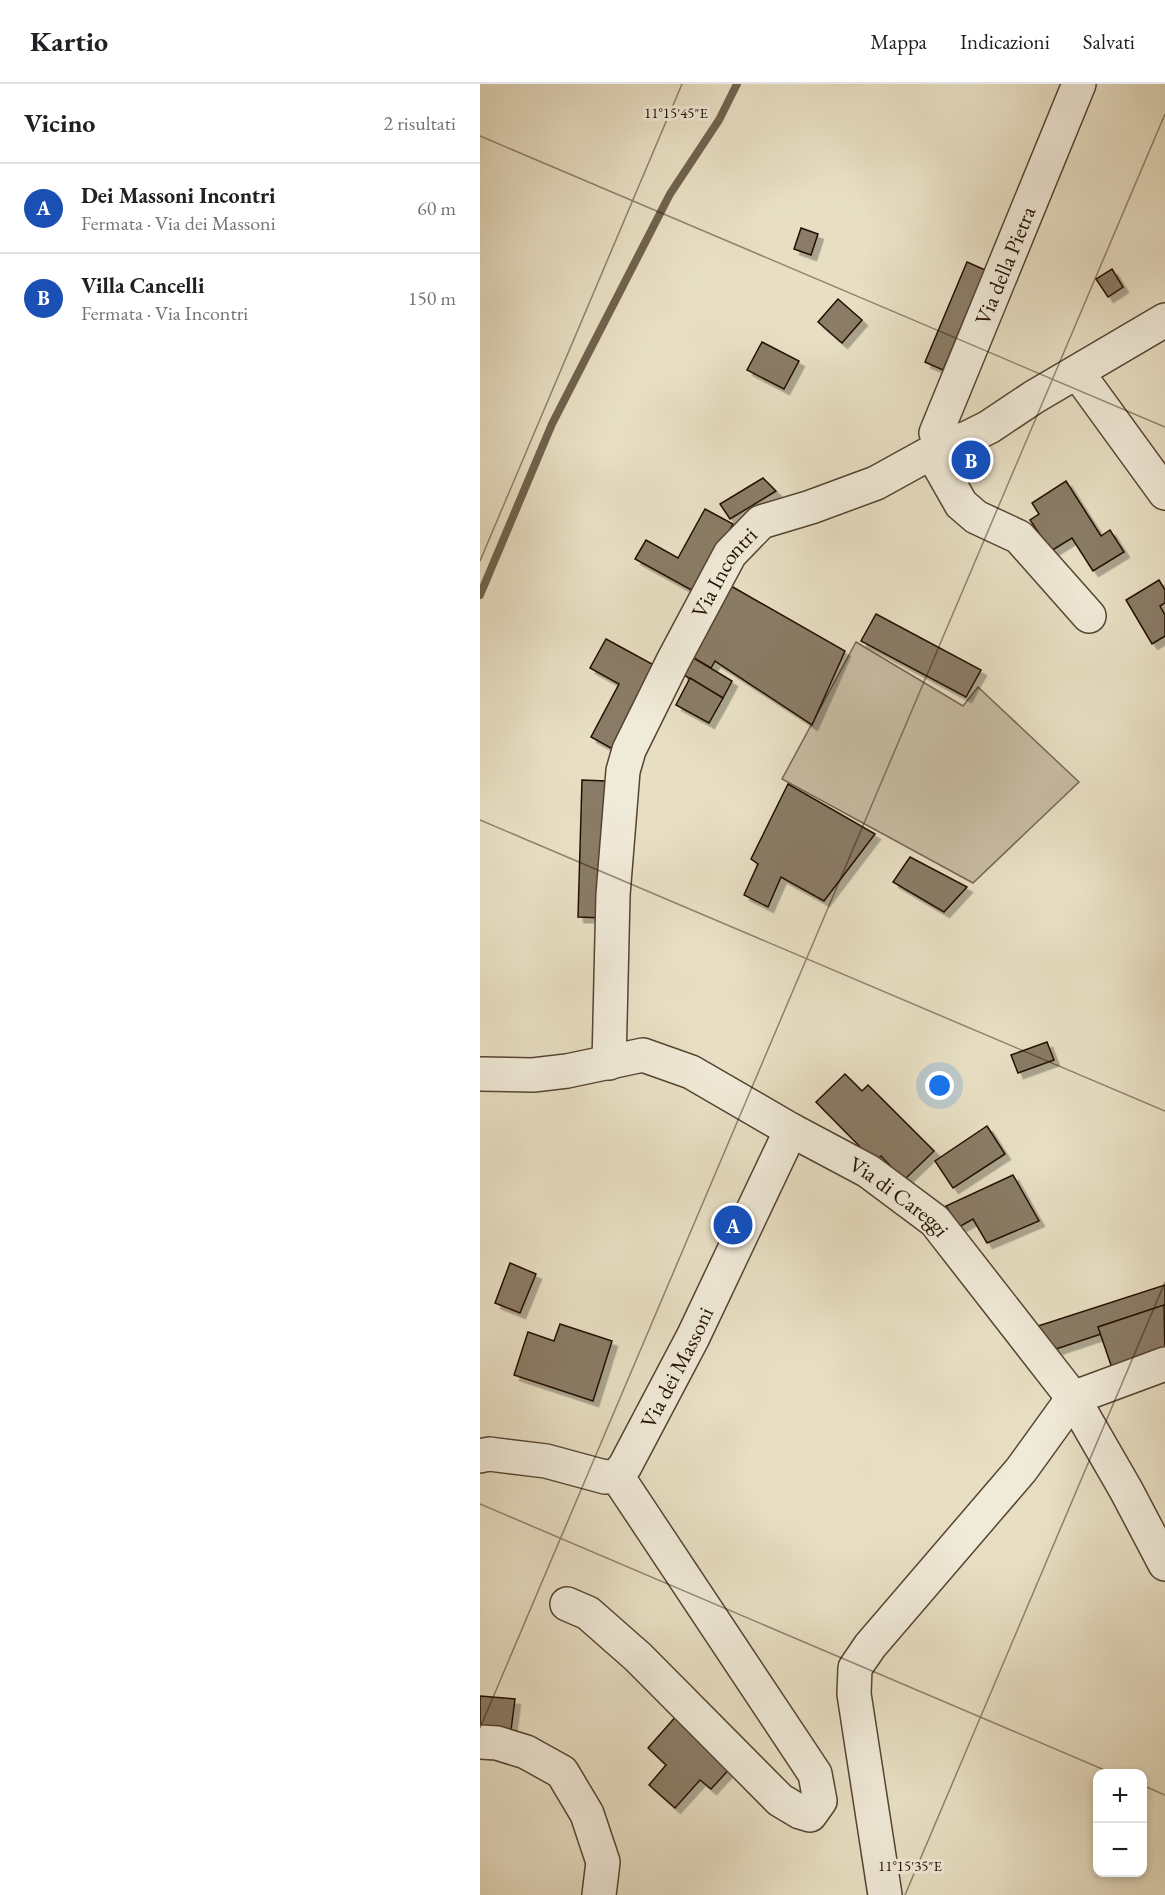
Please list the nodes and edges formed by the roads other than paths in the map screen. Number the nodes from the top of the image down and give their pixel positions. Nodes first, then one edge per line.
1 (1079, 84) edge
2 (1165, 320) edge
3 (1077, 372) junction
4 (937, 449) junction
5 (1165, 493) edge
6 (1089, 616) dead end
7 (609, 1063) junction
8 (480, 1074) edge
9 (790, 1130) junction
10 (1165, 1364) edge
11 (1073, 1398) junction
12 (480, 1456) edge
13 (617, 1476) junction
14 (1165, 1564) edge
15 (567, 1604) dead end
16 (480, 1742) edge
17 (599, 1895) edge
18 (885, 1895) edge

1 - 4 street, Via della Pietra
2 - 3 street, Via Incontri
3 - 4 street, Via Incontri
3 - 5 street
4 - 6 street
4 - 7 street, Via Incontri
7 - 8 street, Via di Careggi
7 - 9 street, Via di Careggi
9 - 11 street, Via di Careggi
9 - 13 street, Via dei Massoni
10 - 11 street
11 - 14 street, Via di Careggi
11 - 18 street
12 - 13 street
13 - 15 street
16 - 17 street

